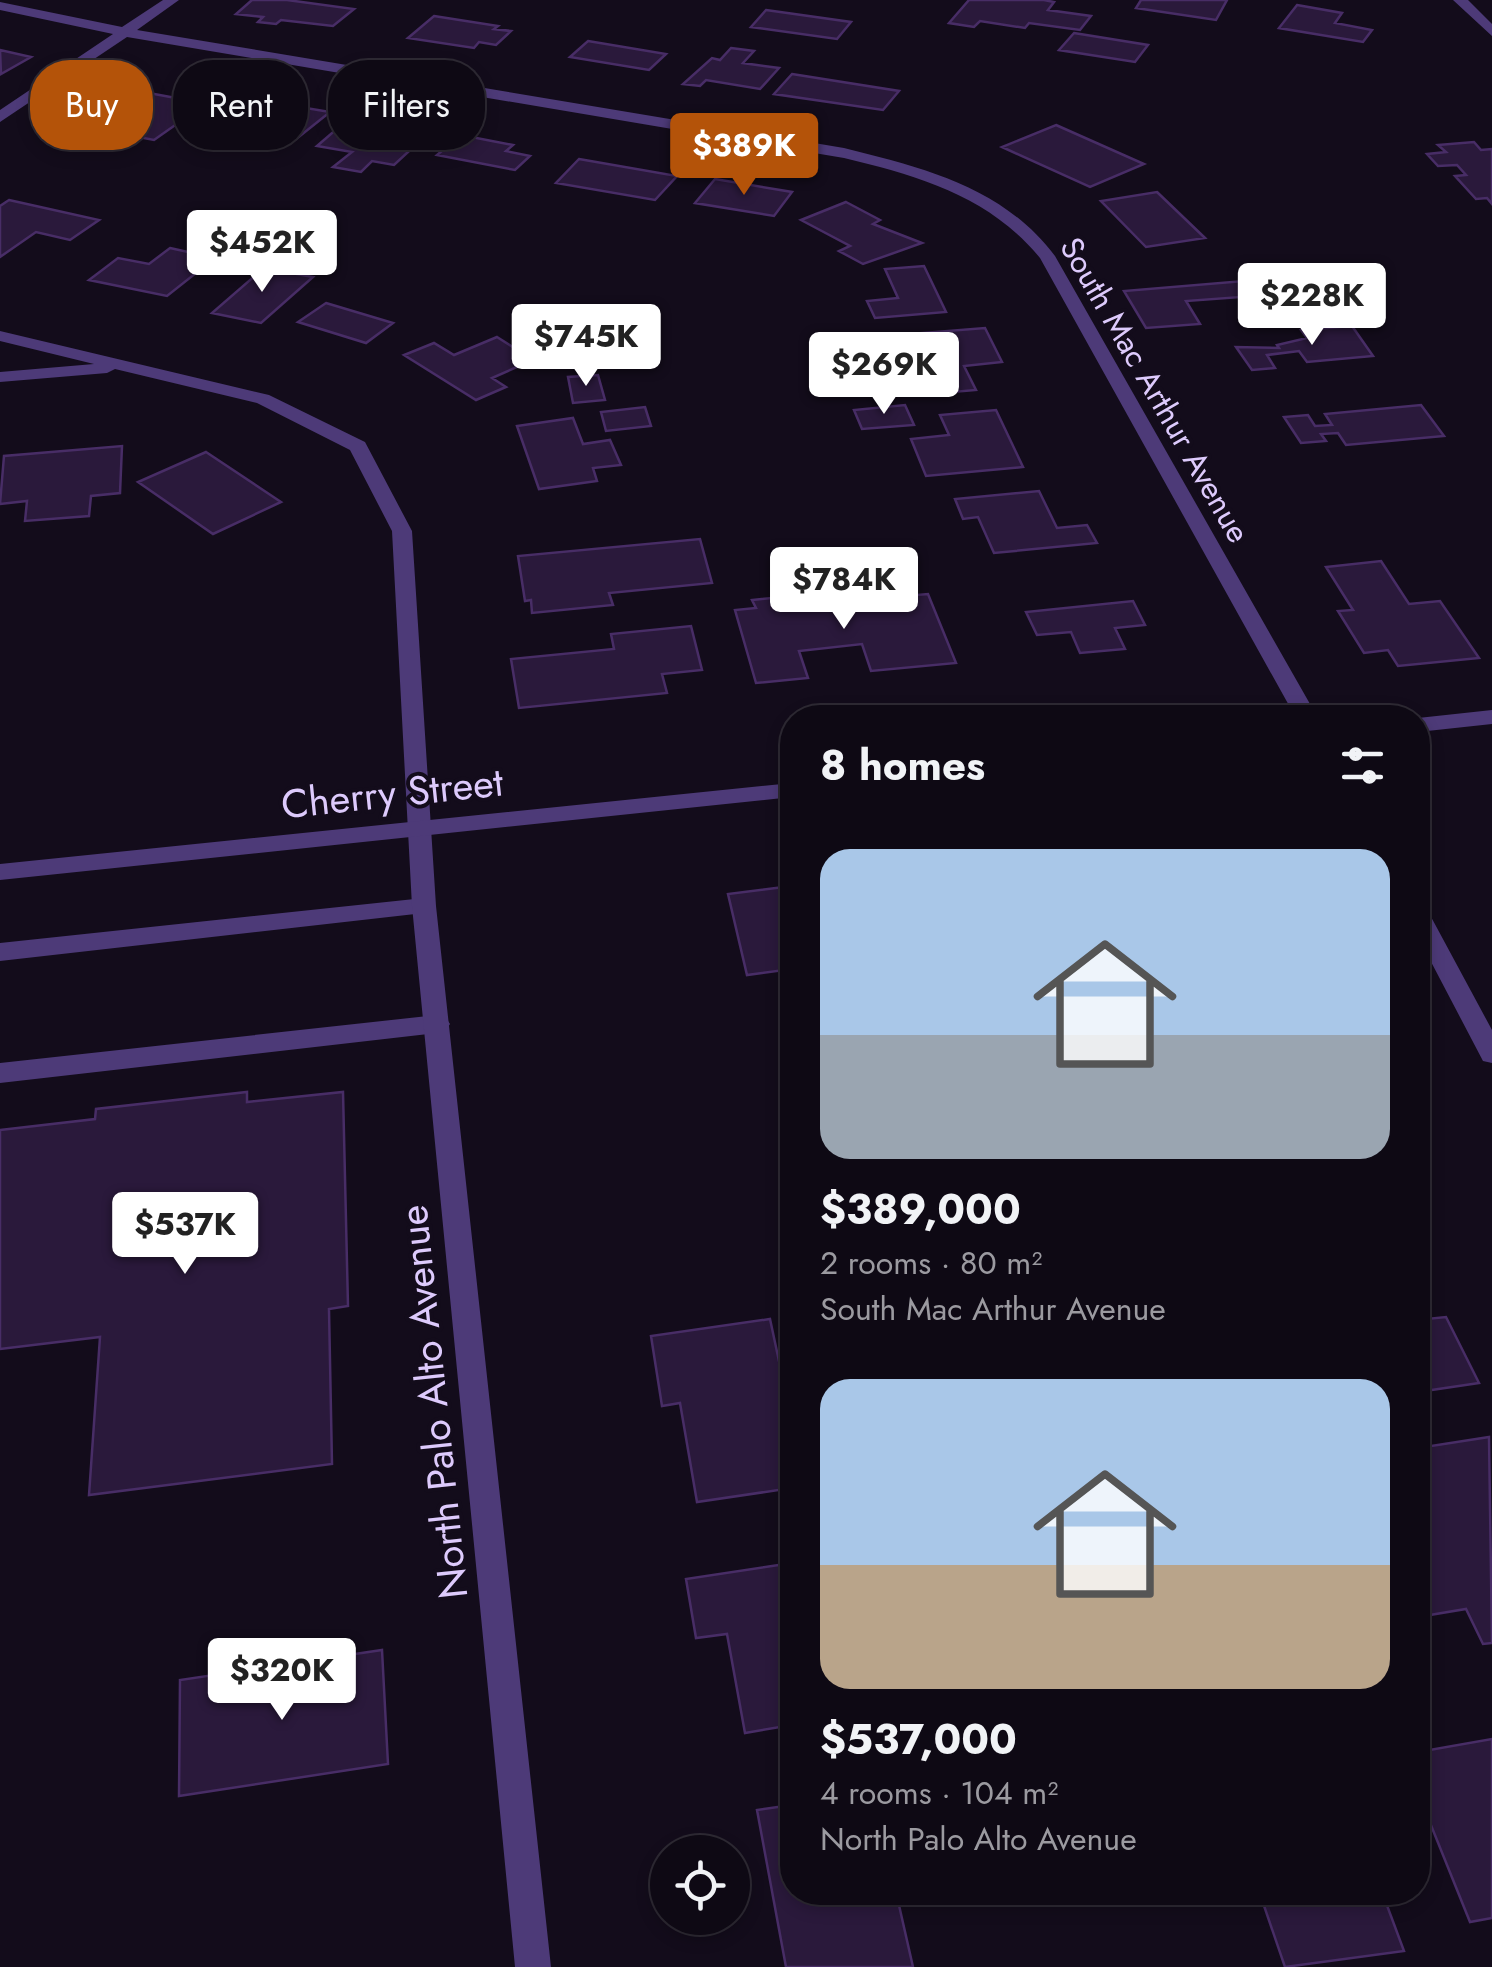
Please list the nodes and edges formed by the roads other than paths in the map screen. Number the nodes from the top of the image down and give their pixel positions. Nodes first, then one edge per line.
1 (172, 0) edge
2 (1460, 0) edge
3 (0, 6) edge
4 (124, 32) junction
5 (1492, 32) edge
6 (0, 117) edge
7 (0, 336) edge
8 (132, 366) junction
9 (0, 378) edge
10 (1300, 705) edge
11 (1492, 717) edge
12 (1430, 724) edge
13 (780, 791) edge
14 (421, 828) junction
15 (0, 872) edge
16 (424, 906) junction
17 (1430, 938) edge
18 (0, 952) edge
19 (436, 1024) junction
20 (1492, 1054) edge
21 (0, 1073) edge
22 (534, 1967) edge

1 - 4 street
2 - 5 street
3 - 4 street, South Mac Arthur Avenue
4 - 6 street
4 - 10 street, South Mac Arthur Avenue
7 - 8 street, North Palo Alto Avenue
8 - 9 street
8 - 14 street, North Palo Alto Avenue
11 - 12 street
13 - 14 street, Cherry Street
14 - 15 street, Cherry Street
14 - 16 street, North Palo Alto Avenue
16 - 18 street
16 - 19 street, North Palo Alto Avenue
17 - 20 street
19 - 21 street
19 - 22 street, North Palo Alto Avenue

